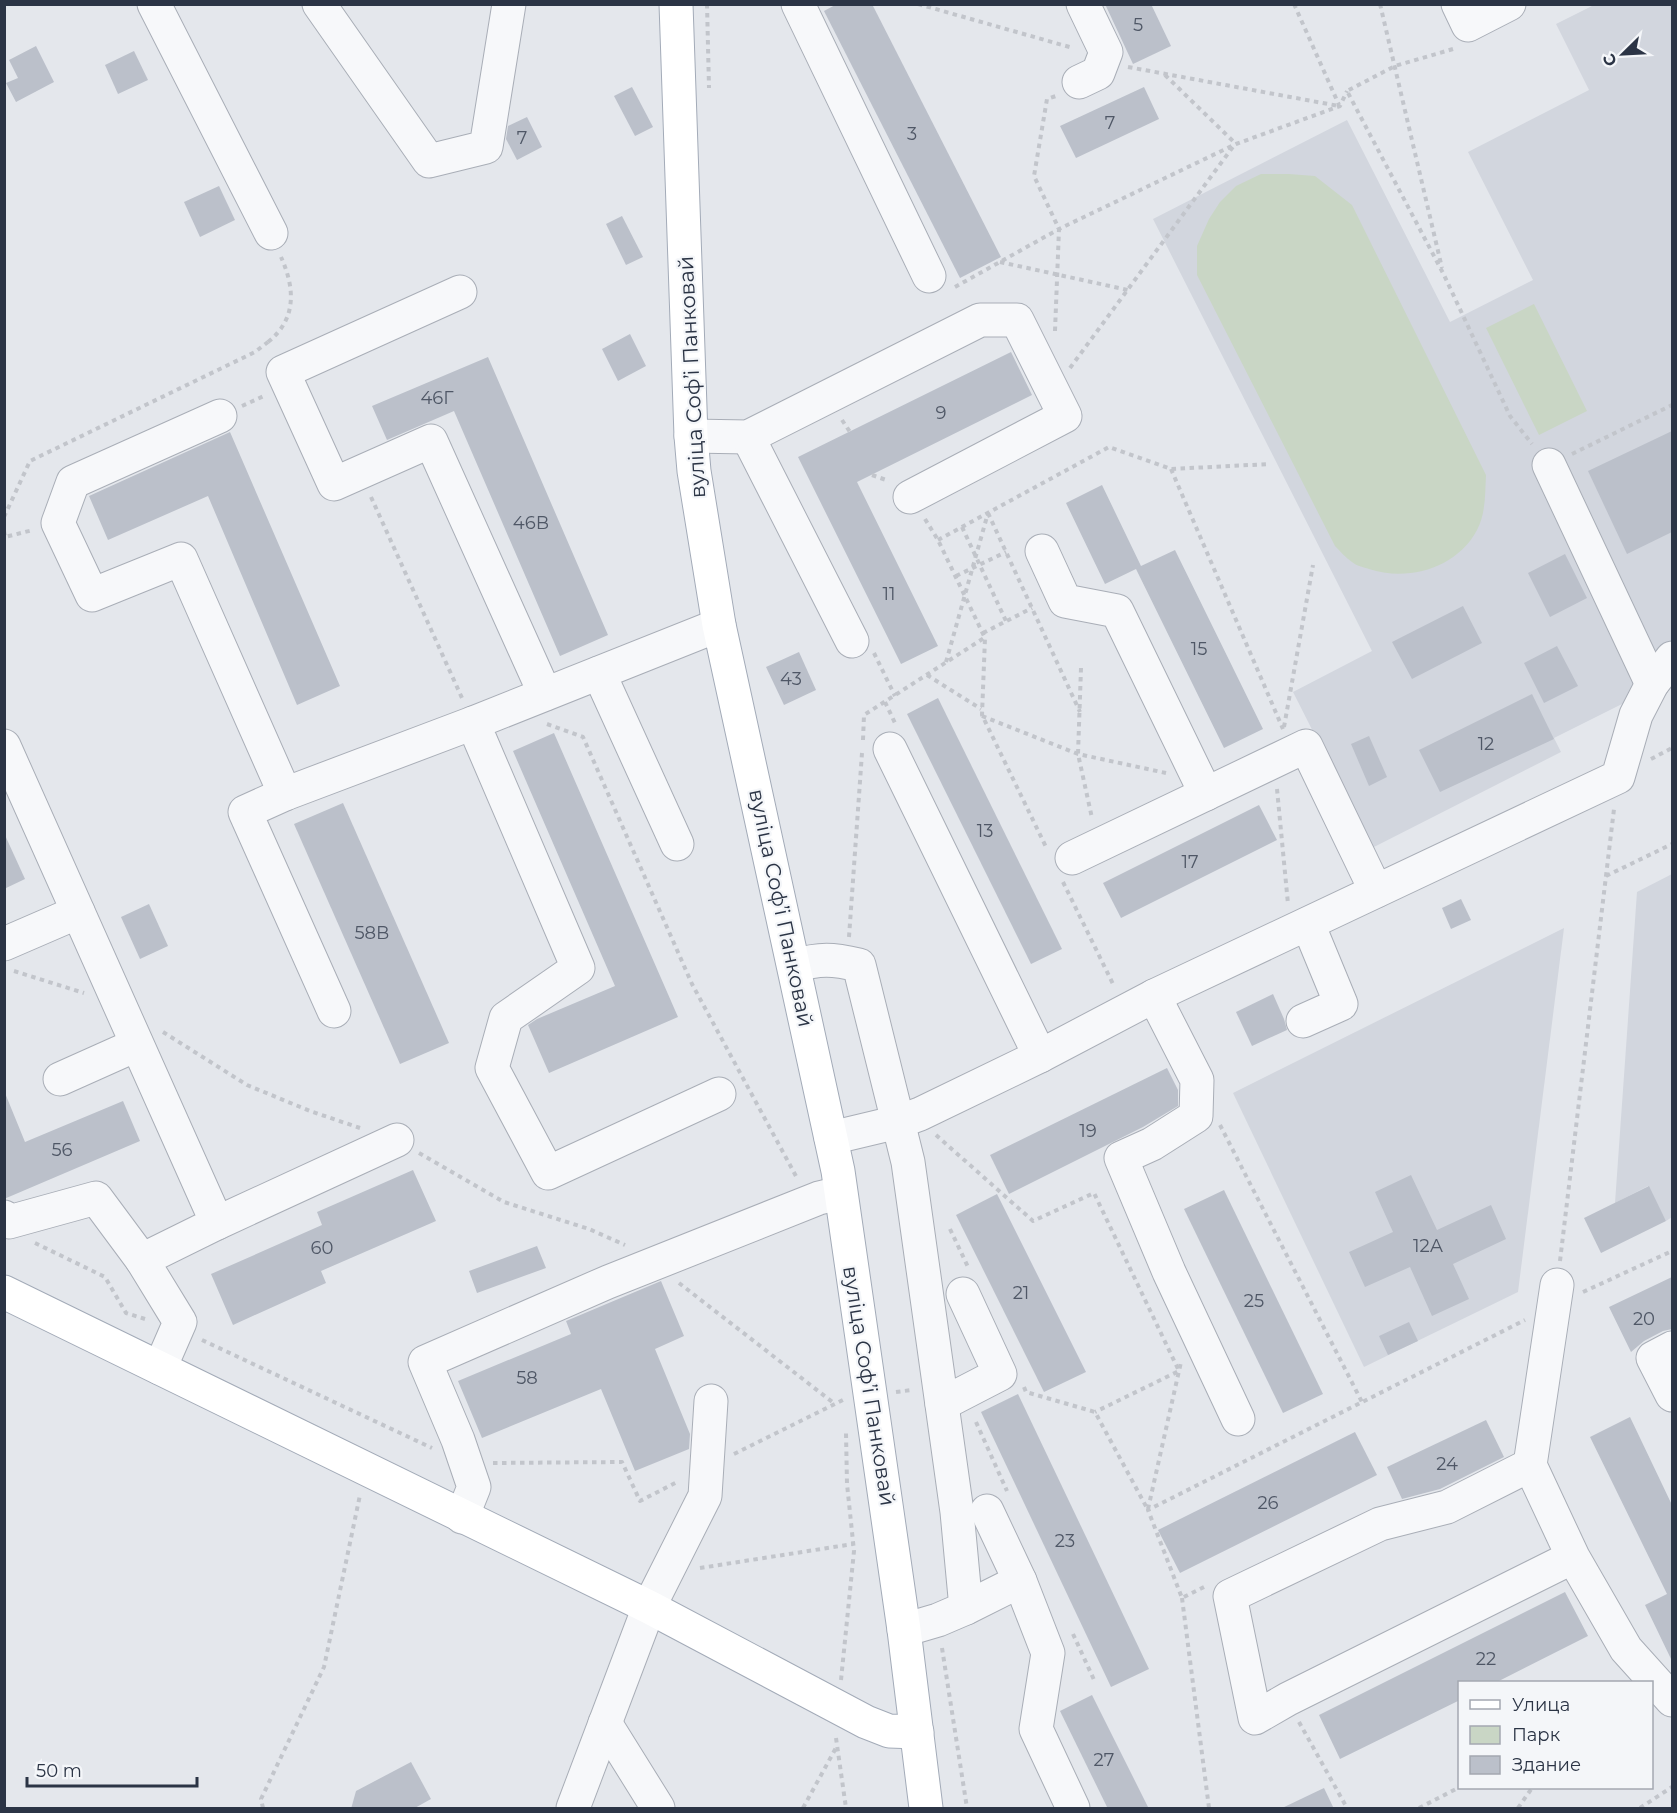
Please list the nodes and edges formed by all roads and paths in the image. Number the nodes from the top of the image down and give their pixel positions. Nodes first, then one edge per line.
1 (154, 4) edge
2 (319, 4) edge
3 (509, 4) edge
4 (676, 4) edge
5 (707, 4) edge
6 (798, 4) edge
7 (918, 4) edge
8 (1083, 4) edge
9 (1294, 4) edge
10 (1380, 4) edge
11 (1509, 4) edge
12 (1463, 15) edge
13 (1054, 42) dead end
14 (1122, 66) dead end
15 (1395, 66) junction
16 (1164, 74) junction
17 (1079, 82) dead end
18 (1347, 91) junction
19 (709, 96) dead end
20 (1047, 99) dead end
21 (1340, 106) junction
22 (1236, 144) junction
23 (1059, 229) junction
24 (271, 233) joint
25 (1000, 262) junction
26 (1057, 274) junction
27 (1444, 275) junction
28 (939, 283) joint
29 (1128, 290) junction
30 (460, 292) dead end
31 (1055, 333) dead end
32 (268, 342) junction
33 (286, 378) junction
34 (1053, 391) junction
35 (1672, 405) edge
36 (220, 416) joint
37 (842, 420) dead end
38 (850, 432) dead end
39 (691, 436) junction
40 (748, 437) junction
41 (1270, 464) dead end
42 (1548, 465) junction
43 (1171, 469) junction
44 (360, 473) junction
45 (910, 497) dead end
46 (988, 513) junction
47 (4, 517) edge
48 (58, 523) junction
49 (962, 527) junction
50 (4, 531) edge
51 (1041, 551) dead end
52 (1006, 552) junction
53 (976, 556) junction
54 (980, 565) junction
55 (1312, 565) dead end
56 (972, 568) junction
57 (956, 576) junction
58 (965, 595) junction
59 (1032, 608) junction
60 (1006, 621) junction
61 (719, 625) junction
62 (984, 636) junction
63 (852, 641) dead end
64 (1672, 658) edge
65 (945, 663) junction
66 (1081, 668) dead end
67 (599, 673) junction
68 (927, 675) junction
69 (1652, 684) junction
70 (543, 708) junction
71 (982, 709) junction
72 (1080, 712) junction
73 (473, 723) junction
74 (4, 746) edge
75 (890, 749) dead end
76 (1078, 754) junction
77 (1274, 761) junction
78 (1618, 777) junction
79 (1203, 788) junction
80 (285, 794) junction
81 (677, 844) dead end
82 (1672, 844) edge
83 (1085, 852) joint
84 (1605, 877) junction
85 (1376, 891) junction
86 (78, 912) junction
87 (1299, 928) junction
88 (4, 944) edge
89 (848, 949) dead end
90 (794, 966) junction
91 (4, 967) edge
92 (1154, 996) junction
93 (118, 1004) junction
94 (334, 1011) dead end
95 (1303, 1021) dead end
96 (147, 1037) junction
97 (1040, 1056) junction
98 (60, 1079) dead end
99 (719, 1094) dead end
100 (909, 1118) junction
101 (1218, 1122) dead end
102 (831, 1138) junction
103 (397, 1140) junction
104 (806, 1179) dead end
105 (840, 1193) junction
106 (4, 1217) edge
107 (217, 1223) junction
108 (1672, 1251) edge
109 (142, 1260) junction
110 (654, 1264) junction
111 (4, 1292) edge
112 (963, 1294) dead end
113 (1555, 1296) junction
114 (1672, 1348) edge
115 (1181, 1360) dead end
116 (160, 1368) junction
117 (1179, 1371) junction
118 (1026, 1392) dead end
119 (941, 1395) junction
120 (1672, 1395) edge
121 (711, 1401) dead end
122 (858, 1402) junction
123 (1362, 1402) junction
124 (835, 1404) dead end
125 (1095, 1412) junction
126 (1239, 1419) dead end
127 (846, 1431) dead end
128 (1530, 1465) junction
129 (366, 1468) junction
130 (1148, 1510) junction
131 (987, 1511) dead end
132 (462, 1516) junction
133 (1573, 1557) junction
134 (1020, 1581) junction
135 (1213, 1582) dead end
136 (1182, 1598) junction
137 (649, 1607) junction
138 (952, 1614) junction
139 (904, 1630) junction
140 (1672, 1700) edge
141 (838, 1707) junction
142 (1294, 1714) dead end
143 (605, 1723) junction
144 (916, 1732) junction
145 (837, 1746) junction
146 (1458, 1787) edge
147 (1672, 1787) edge
148 (1531, 1789) edge
149 (262, 1809) edge
150 (573, 1809) edge
151 (658, 1809) edge
152 (803, 1809) edge
153 (846, 1809) edge
154 (926, 1809) edge
155 (967, 1809) edge
156 (1073, 1809) edge
157 (1209, 1809) edge
158 (1347, 1809) edge
159 (1419, 1809) edge
160 (1518, 1809) edge
161 (1640, 1809) edge

1 - 24 street
2 - 3 street
4 - 39 main road, вуліца Софʼі Панковай
5 - 19 path
6 - 28 street
7 - 13 path
8 - 17 street
9 - 21 path
10 - 15 path
11 - 12 street
12 - 15 path
14 - 16 path
15 - 18 path
15 - 27 path
16 - 21 path
16 - 22 path
18 - 21 path
18 - 27 path
20 - 23 path
21 - 22 path
22 - 23 path
22 - 29 path
23 - 25 path
23 - 26 path
24 - 32 path
25 - 26 path
25 - 28 path
26 - 29 path
26 - 31 path
27 - 42 path
29 - 34 path
30 - 33 street
32 - 33 path
32 - 47 path
33 - 36 path
33 - 44 street
34 - 40 street
34 - 45 street
35 - 42 path
36 - 48 street
37 - 38 path
39 - 40 street
39 - 61 main road, вуліца Софʼі Панковай
40 - 63 street
41 - 43 path
42 - 69 street
43 - 46 path
43 - 55 path
44 - 70 street
44 - 73 path
46 - 49 path
46 - 52 path
46 - 53 path
48 - 50 path
48 - 80 street
49 - 53 path
49 - 57 path
51 - 79 street
52 - 54 path
52 - 59 path
53 - 54 path
53 - 56 path
54 - 56 path
54 - 60 path
56 - 57 path
56 - 58 path
57 - 58 path
58 - 62 path
58 - 65 path
59 - 60 path
59 - 72 path
60 - 62 path
61 - 67 street
61 - 90 main road, вуліца Софʼі Панковай
62 - 65 path
62 - 71 path
64 - 69 street
65 - 68 path
66 - 72 path
67 - 70 street
67 - 81 street
68 - 71 path
68 - 89 path
69 - 78 street
70 - 73 street
70 - 104 path
71 - 76 path
72 - 76 path
73 - 80 street
73 - 99 street
74 - 86 street
75 - 97 street
76 - 79 path
76 - 83 path
77 - 79 street
77 - 85 street
77 - 87 path
78 - 84 path
78 - 85 street
79 - 83 street
80 - 94 street
82 - 84 path
84 - 113 path
85 - 87 street
86 - 88 street
86 - 93 street
87 - 92 street
87 - 95 street
90 - 100 street
90 - 102 main road, вуліца Софʼі Панковай
91 - 93 path
92 - 97 street
92 - 126 street
93 - 96 street
96 - 98 street
96 - 103 path
96 - 107 street
97 - 100 street
100 - 102 street
100 - 117 path
100 - 119 street
101 - 123 path
102 - 105 main road, вуліца Софʼі Панковай
103 - 107 street
103 - 110 path
105 - 110 street
105 - 122 main road, вуліца Софʼі Панковай
106 - 109 street
107 - 109 street
108 - 113 path
109 - 116 street
110 - 124 path
110 - 132 street
111 - 116 main road
112 - 119 street
113 - 123 path
113 - 128 street
114 - 120 street
115 - 117 path
116 - 129 main road
117 - 125 path
117 - 130 path
118 - 125 path
119 - 122 path
119 - 138 street
121 - 137 street
122 - 139 main road, вуліца Софʼі Панковай
123 - 130 path
125 - 130 path
127 - 141 path
128 - 133 street
128 - 133 street
129 - 132 main road
129 - 149 path
130 - 136 path
131 - 134 street
132 - 137 main road
133 - 140 street
134 - 138 street
134 - 156 street
135 - 136 path
136 - 157 path
137 - 141 main road
137 - 143 street
138 - 139 street
138 - 155 path
139 - 144 main road, вуліца Софʼі Панковай
141 - 144 main road
141 - 145 path
142 - 158 path
143 - 150 street
143 - 151 street
144 - 154 main road, вуліца Софʼі Панковай
145 - 152 path
145 - 153 path
146 - 159 path
147 - 161 path
148 - 160 path

